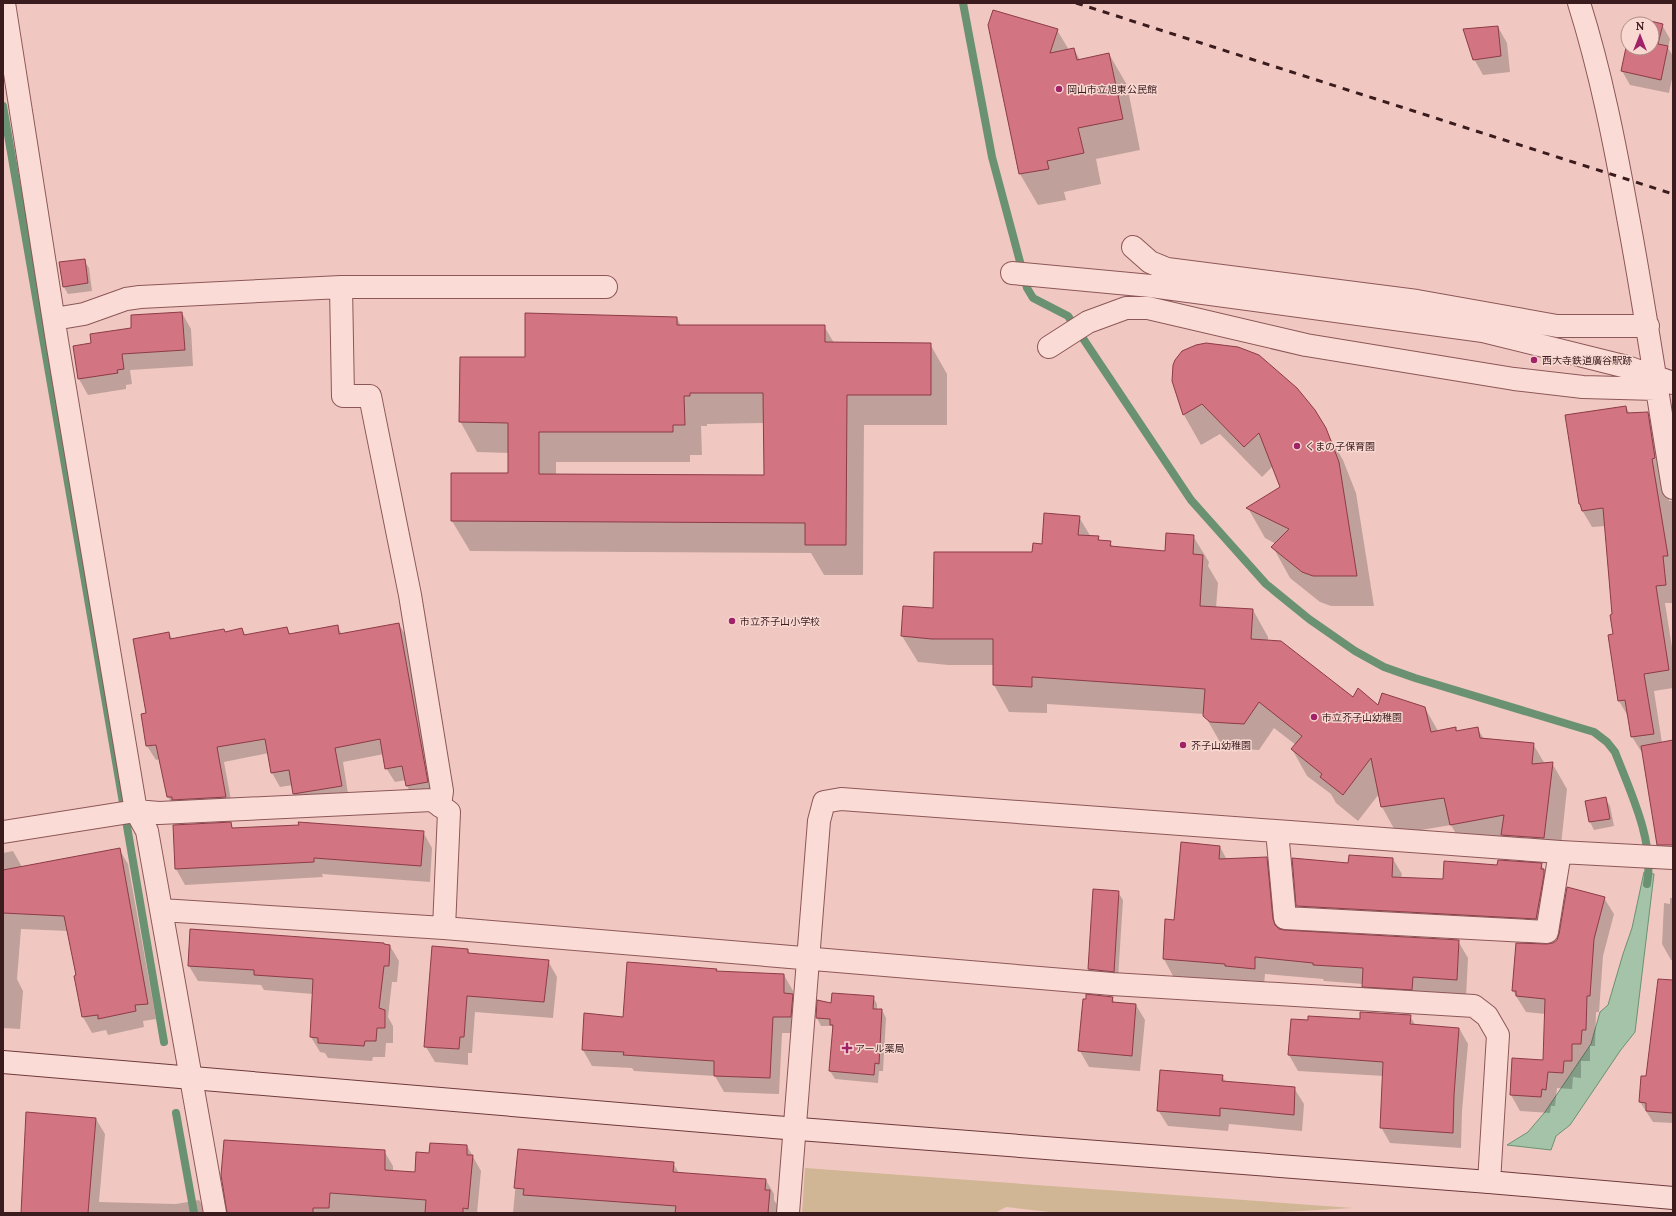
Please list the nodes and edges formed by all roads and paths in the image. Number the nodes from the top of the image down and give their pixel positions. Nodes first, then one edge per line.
1 (4, 3) edge
2 (1579, 3) edge
3 (1133, 248) dead end
4 (1023, 274) dead end
5 (341, 287) junction
6 (606, 287) dead end
7 (54, 319) junction
8 (1648, 326) junction
9 (1048, 347) dead end
10 (1661, 383) edge
11 (1673, 488) edge
12 (440, 806) junction
13 (127, 813) junction
14 (1277, 831) junction
15 (3, 832) edge
16 (1560, 852) junction
17 (1665, 858) edge
18 (161, 910) junction
19 (444, 928) junction
20 (809, 960) junction
21 (3, 1062) edge
22 (190, 1077) junction
23 (795, 1128) junction
24 (1489, 1182) junction
25 (1673, 1198) edge
26 (215, 1213) edge
27 (788, 1213) edge

1 - 7 street
2 - 8 street
3 - 8 street
4 - 10 street
5 - 6 street
5 - 7 street
5 - 12 street
7 - 13 street
8 - 10 street
9 - 10 street
10 - 11 street
12 - 13 street
12 - 19 street
13 - 15 street
13 - 18 street
14 - 16 street
14 - 16 street
14 - 20 street
16 - 17 street
18 - 19 street
18 - 22 street
19 - 20 street
20 - 23 street
20 - 24 street
21 - 22 street
22 - 23 street
22 - 26 street
23 - 24 street
23 - 27 street
24 - 25 street

